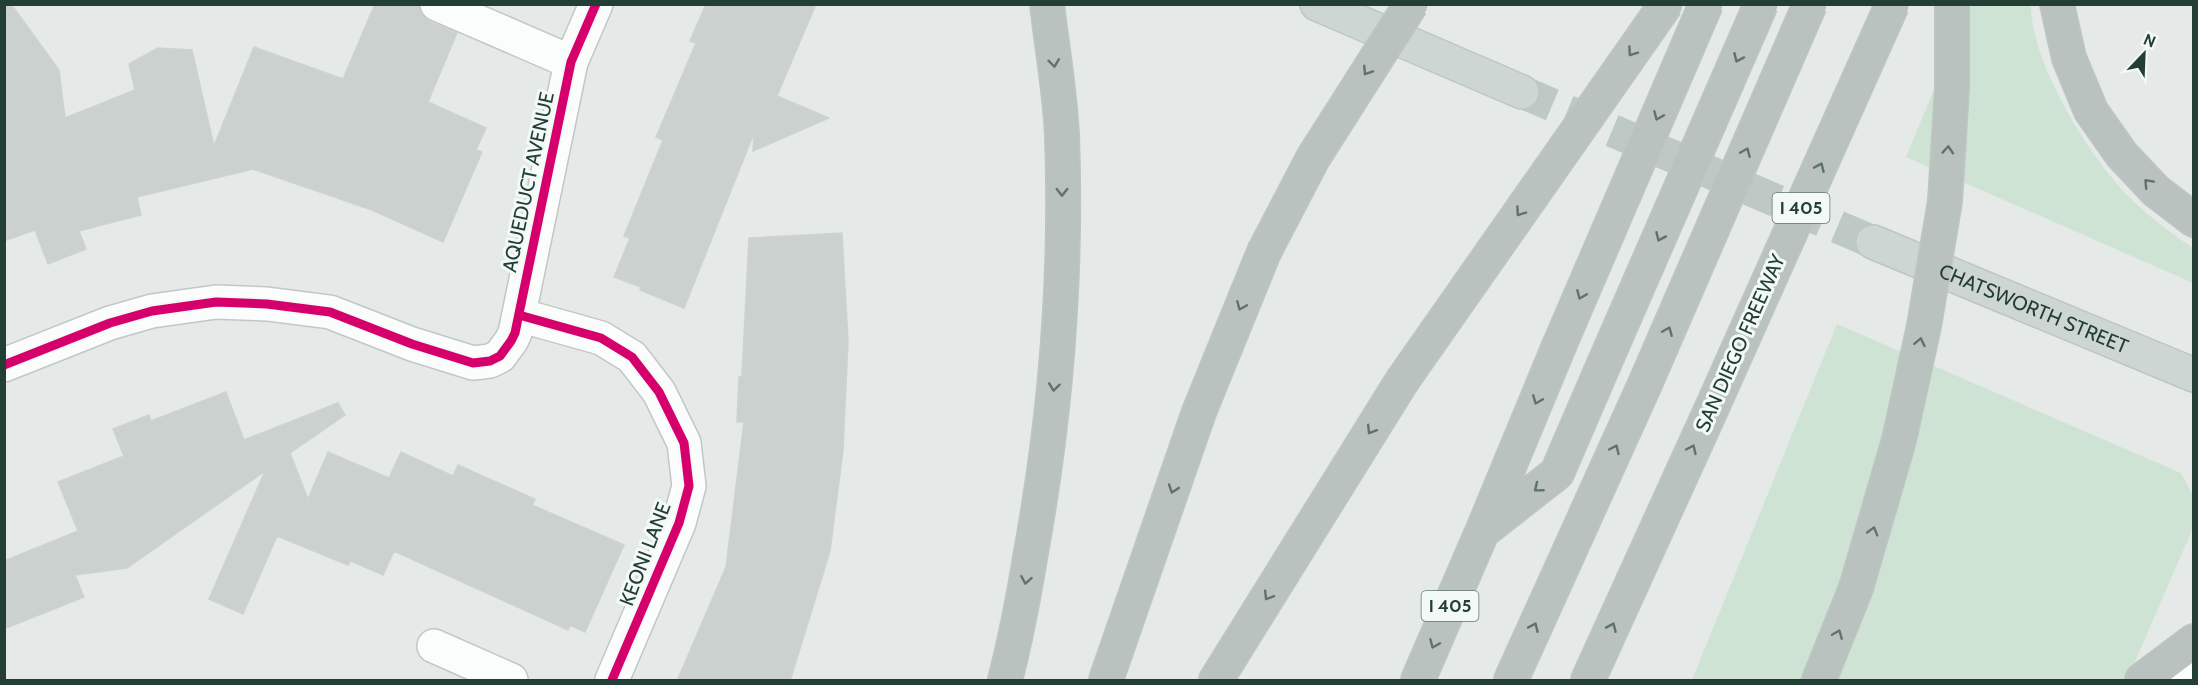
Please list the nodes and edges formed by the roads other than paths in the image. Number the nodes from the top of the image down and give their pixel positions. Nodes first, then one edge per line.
1 (437, 4) edge
2 (596, 4) edge
3 (1047, 4) edge
4 (1317, 4) edge
5 (1411, 4) edge
6 (1666, 4) edge
7 (1707, 4) edge
8 (1761, 4) edge
9 (1810, 4) edge
10 (1952, 4) edge
11 (2057, 4) edge
12 (1893, 5) edge
13 (571, 62) junction
14 (1522, 92) tunnel mouth
15 (2193, 220) edge
16 (1873, 242) tunnel mouth
17 (519, 315) junction
18 (4, 365) edge
19 (2193, 375) edge
20 (1482, 532) junction
21 (2193, 641) edge
22 (434, 646) dead end
23 (2193, 655) edge
24 (511, 681) edge
25 (612, 681) edge
26 (1005, 681) edge
27 (1106, 681) edge
28 (1216, 681) edge
29 (1418, 681) edge
30 (1510, 681) edge
31 (1588, 681) edge
32 (1819, 681) edge
33 (2142, 681) edge
34 (2183, 681) edge

1 - 13 street
2 - 13 street, AQUEDUCT AVENUE
3 -> 26 highway
4 - 14 main road
5 -> 27 highway, bridge
6 -> 28 highway, bridge
7 -> 20 highway, I 405, bridge
8 -> 20 highway, bridge
30 -> 9 highway, bridge
32 -> 10 highway, bridge
15 -> 11 highway
31 -> 12 highway, SAN DIEGO FREEWAY / I 405, bridge
13 - 17 street, AQUEDUCT AVENUE
16 - 19 main road, CHATSWORTH STREET
17 - 18 street, AQUEDUCT AVENUE
17 - 25 street, KEONI LANE
20 -> 29 highway, I 405
21 - 33 highway
22 - 24 street
23 - 34 street

